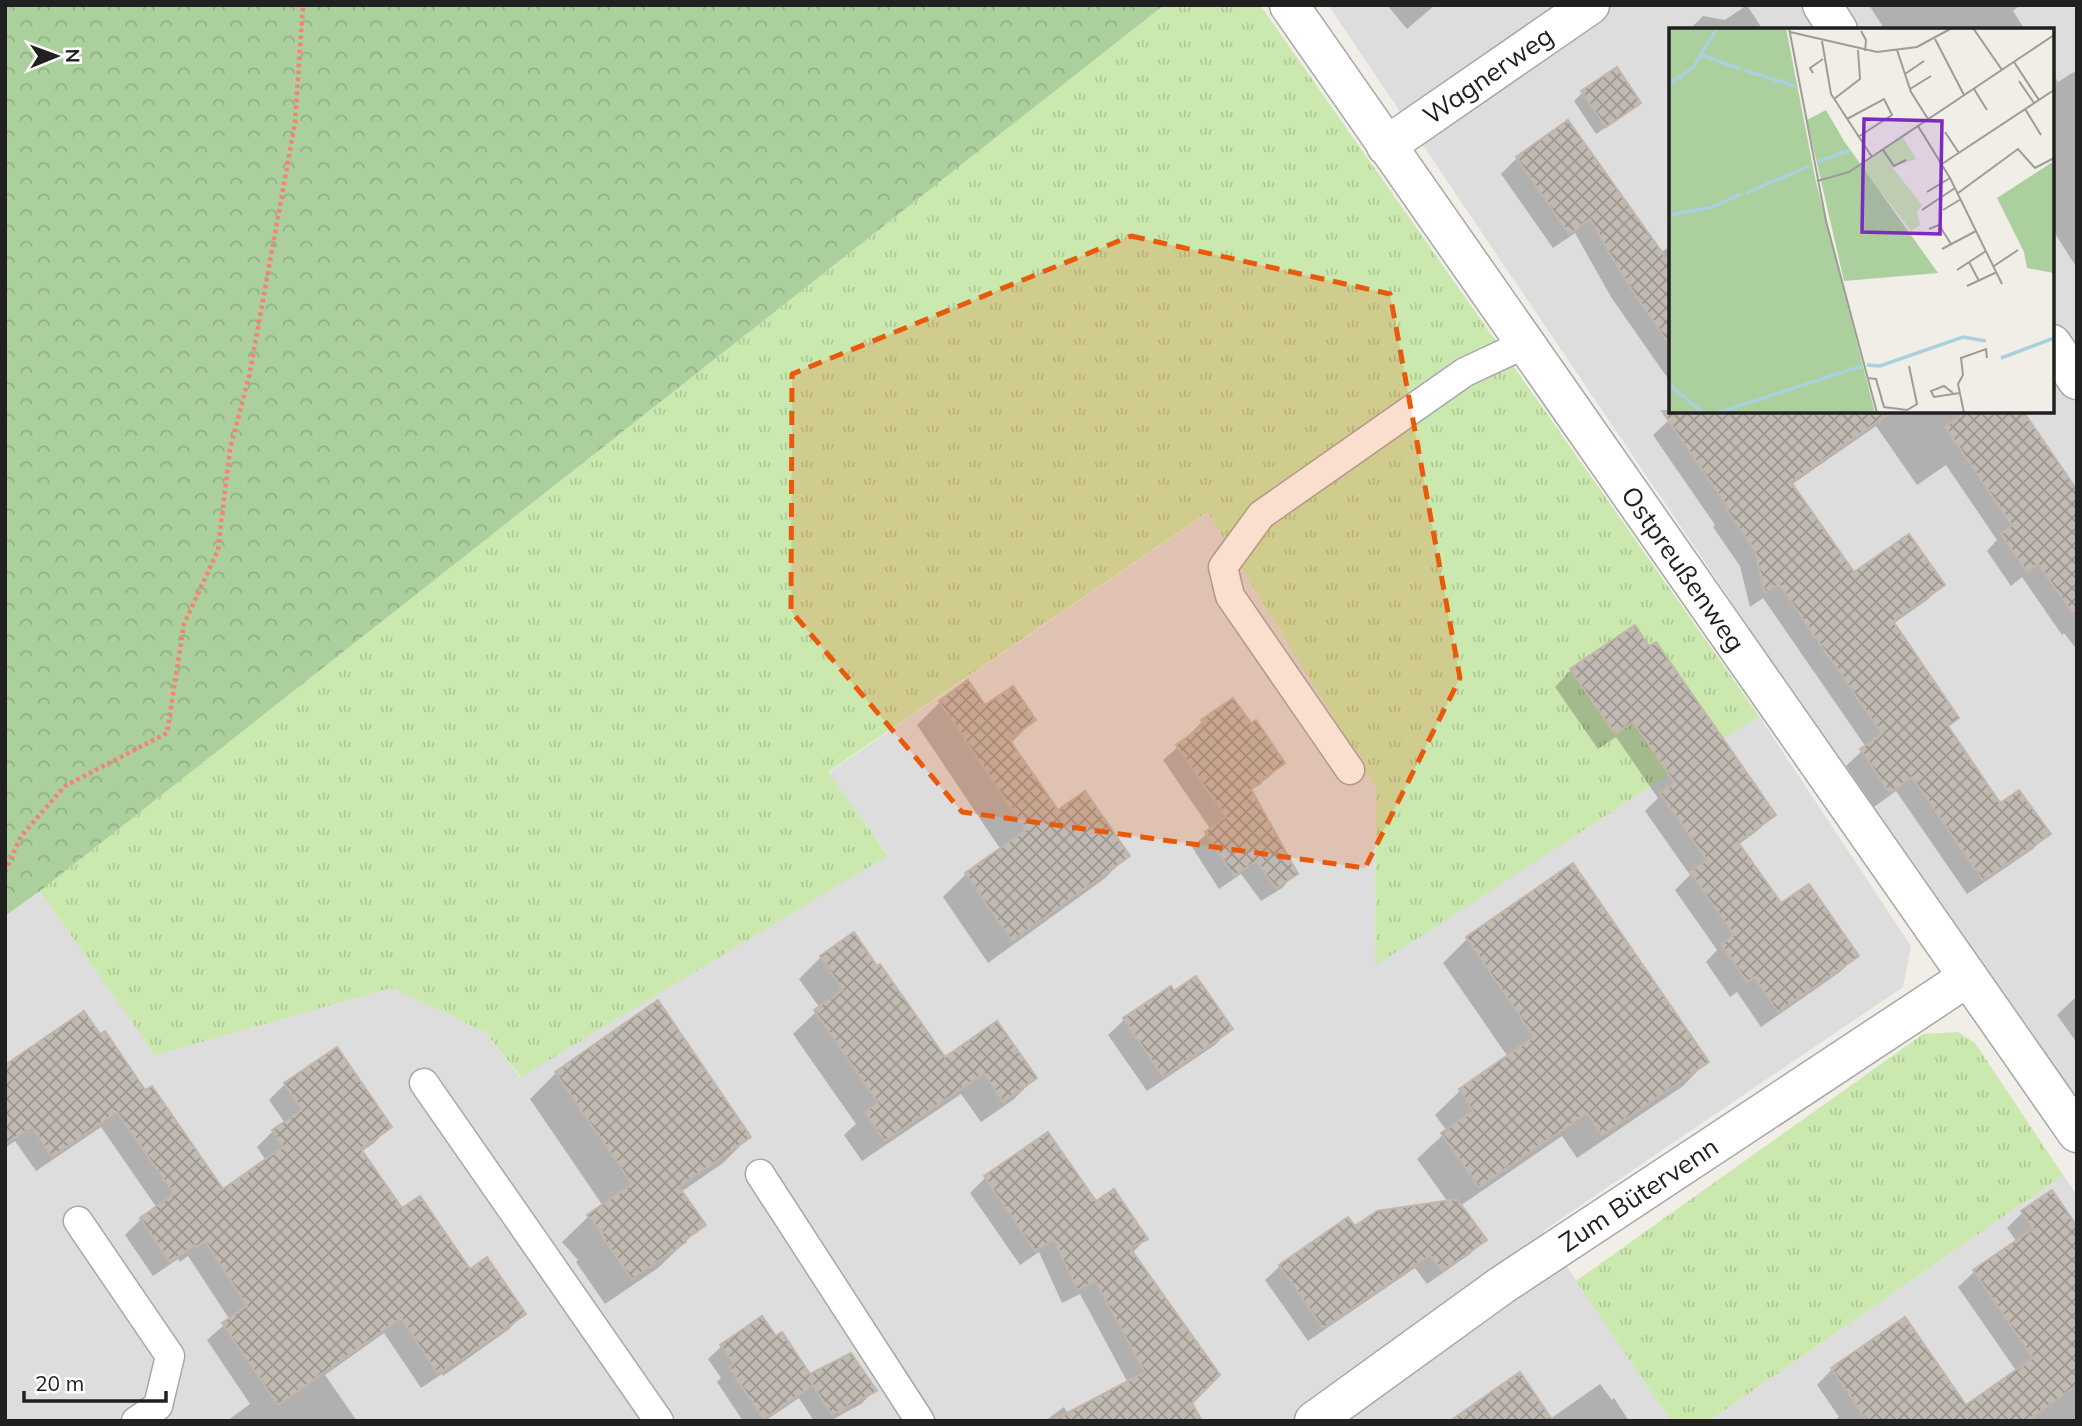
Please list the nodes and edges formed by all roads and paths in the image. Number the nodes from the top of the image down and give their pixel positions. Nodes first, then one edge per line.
1 (303, 5) edge
2 (1289, 5) edge
3 (1590, 5) edge
4 (1822, 5) edge
5 (1837, 28) edge
6 (1387, 146) junction
7 (1525, 344) junction
8 (2054, 347) edge
9 (2077, 380) edge
10 (1350, 770) dead end
11 (5, 872) edge
12 (1968, 977) junction
13 (424, 1083) dead end
14 (2077, 1133) edge
15 (760, 1174) dead end
16 (78, 1221) dead end
17 (136, 1421) edge
18 (659, 1421) edge
19 (920, 1421) edge
20 (1314, 1421) edge

1 - 11 path
2 - 6 street, Ostpreußenweg
3 - 6 street, Wagnerweg
4 - 5 street
6 - 7 street, Ostpreußenweg
7 - 10 lane
7 - 12 street, Ostpreußenweg
8 - 9 street
12 - 14 street, Ostpreußenweg
12 - 20 street, Zum Bütervenn
13 - 18 lane
15 - 19 lane
16 - 17 lane

